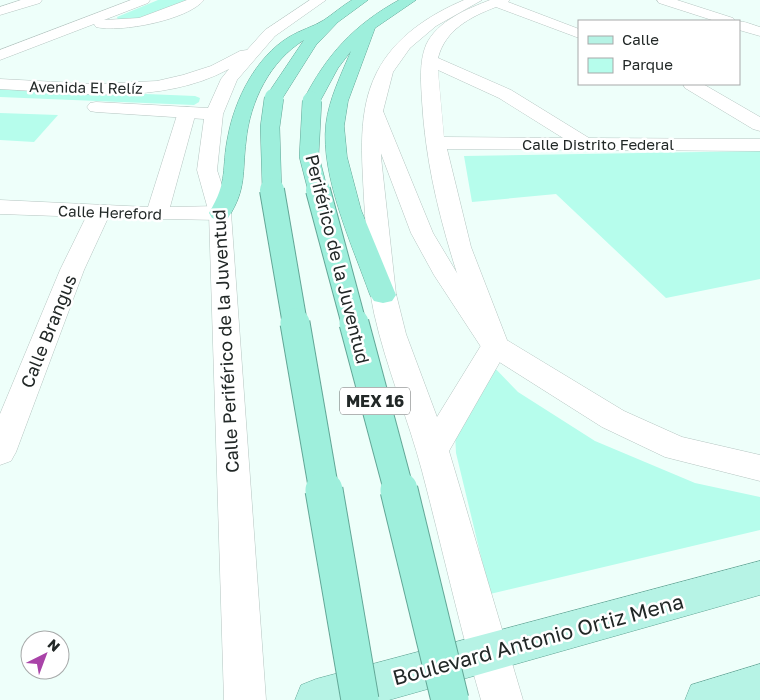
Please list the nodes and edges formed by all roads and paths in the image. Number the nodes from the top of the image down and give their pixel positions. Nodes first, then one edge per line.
1 (35, 0) edge
2 (143, 0) edge
3 (196, 0) edge
4 (361, 0) edge
5 (409, 0) edge
6 (475, 0) edge
7 (664, 0) edge
8 (499, 1) edge
9 (0, 12) edge
10 (322, 13) edge
11 (725, 20) edge
12 (89, 22) junction
13 (369, 24) junction
14 (740, 25) edge
15 (760, 32) edge
16 (578, 34) edge
17 (254, 48) junction
18 (0, 55) edge
19 (431, 61) junction
20 (0, 84) edge
21 (693, 85) edge
22 (78, 106) dead end
23 (374, 111) junction
24 (187, 112) junction
25 (214, 114) junction
26 (760, 125) edge
27 (582, 142) junction
28 (436, 143) junction
29 (760, 145) edge
30 (0, 206) edge
31 (100, 212) junction
32 (220, 213) junction
33 (157, 214) junction
34 (384, 295) junction
35 (495, 346) junction
36 (433, 450) junction
37 (0, 452) edge
38 (760, 468) edge
39 (760, 578) edge
40 (487, 654) junction
41 (760, 685) edge
42 (245, 700) edge
43 (316, 700) edge
44 (360, 700) edge
45 (450, 700) edge
46 (502, 700) edge
47 (706, 700) edge

1 - 9 street
2 - 12 street
3 - 12 street
4 - 10 highway
5 - 13 highway, Periférico de la Juventud / MEX 16
6 - 23 street
7 - 11 street
8 - 16 street
8 - 19 street
10 - 17 street, Calle Periférico de la Juventud
10 - 32 highway
10 - 44 highway, bridge
12 - 18 street
13 - 34 highway
13 - 45 highway, Periférico de la Juventud / MEX 16, bridge
14 - 15 street
17 - 20 street, Avenida El Relíz
17 - 25 street, Calle Periférico de la Juventud
19 - 27 street
19 - 28 street
21 - 26 street
22 - 24 street, Avenida El Relíz
23 - 34 street
23 - 35 street
24 - 25 street, Avenida El Relíz
24 - 33 street
25 - 32 street, Calle Periférico de la Juventud
27 - 28 street, Calle Distrito Federal
27 - 29 street, Calle Distrito Federal
28 - 35 street
30 - 31 street, Calle Hereford
31 - 33 street, Calle Hereford
31 - 37 street, Calle Brangus
32 - 33 street, Calle Hereford
32 - 42 street, Calle Periférico de la Juventud
34 - 36 street
35 - 36 street
35 - 38 street
36 - 40 street
39 - 40 main road, Boulevard Antonio Ortiz Mena
40 - 43 main road, Boulevard Antonio Ortiz Mena
40 - 46 street
41 - 47 main road

